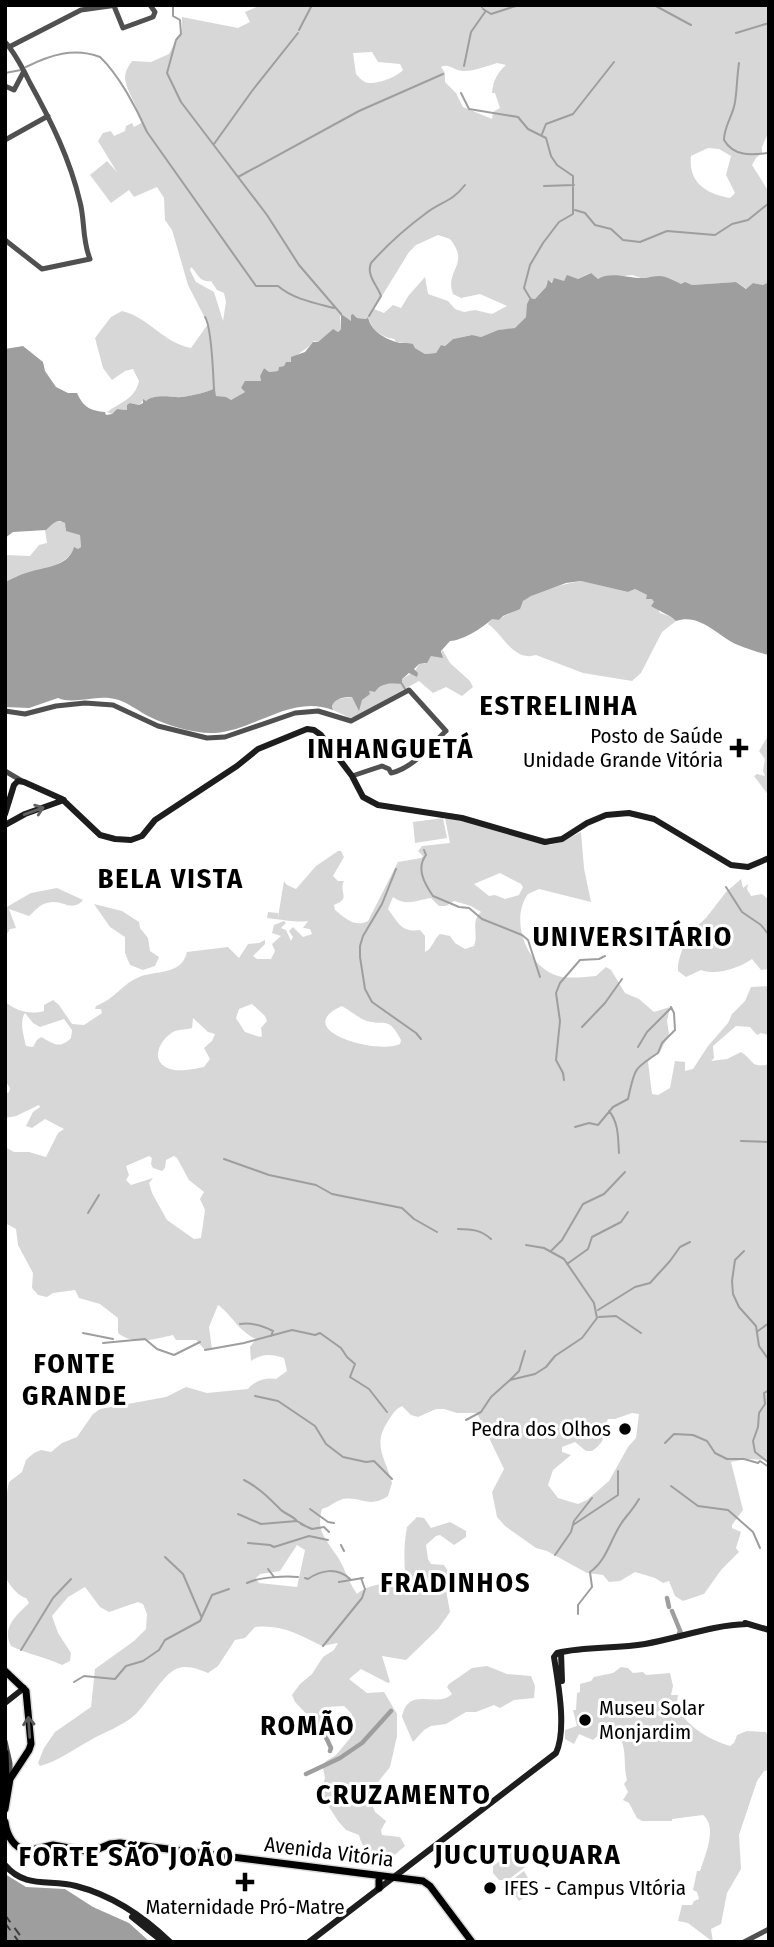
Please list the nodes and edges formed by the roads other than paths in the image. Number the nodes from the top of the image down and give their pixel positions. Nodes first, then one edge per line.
1 (150, 5) edge
2 (116, 6) edge
3 (7, 44) edge
4 (24, 71) junction
5 (5, 86) edge
6 (48, 116) junction
7 (5, 140) edge
8 (5, 240) edge
9 (5, 712) edge
10 (8, 773) edge
11 (352, 776) junction
12 (24, 782) junction
13 (14, 785) junction
14 (67, 803) junction
15 (5, 814) edge
16 (15, 820) junction
17 (5, 825) edge
18 (769, 858) edge
19 (769, 1630) edge
20 (593, 1649) junction
21 (558, 1661) junction
22 (5, 1671) edge
23 (25, 1689) junction
24 (5, 1703) edge
25 (5, 1741) edge
26 (5, 1753) edge
27 (8, 1777) junction
28 (5, 1788) edge
29 (5, 1809) edge
30 (5, 1822) edge
31 (5, 1837) edge
32 (230, 1859) junction
33 (5, 1867) edge
34 (394, 1880) junction
35 (379, 1884) junction
36 (329, 1929) junction
37 (769, 1929) edge
38 (319, 1938) edge
39 (163, 1942) edge
40 (170, 1942) edge
41 (309, 1942) edge
42 (470, 1942) edge
43 (744, 1942) edge

1 - 2 street
2 - 3 street
3 - 4 street
4 - 5 street
4 - 6 street
6 - 7 street
6 - 8 street
9 - 11 street
10 - 12 street
10 - 13 street
11 - 14 main road
11 - 18 main road
12 - 13 main road
12 - 14 main road
13 - 15 main road
16 -> 14 main road
15 - 16 main road
16 - 17 main road
19 - 20 main road
20 - 21 main road
20 - 21 main road
21 - 34 main road
22 - 23 main road
23 - 24 main road
27 -> 23 main road
25 - 27 street
26 - 27 main road
27 - 28 main road
27 - 29 main road
30 - 32 main road, Avenida Vitória
31 - 32 main road, Avenida Vitória
32 - 34 main road, Avenida Vitória
32 - 35 main road, Avenida Vitória
33 - 39 main road
33 - 40 main road
34 - 35 main road, Avenida Vitória
34 - 36 main road
34 - 42 main road, Avenida Vitória
35 - 36 main road
36 - 38 main road
37 - 43 street
38 - 41 main road

